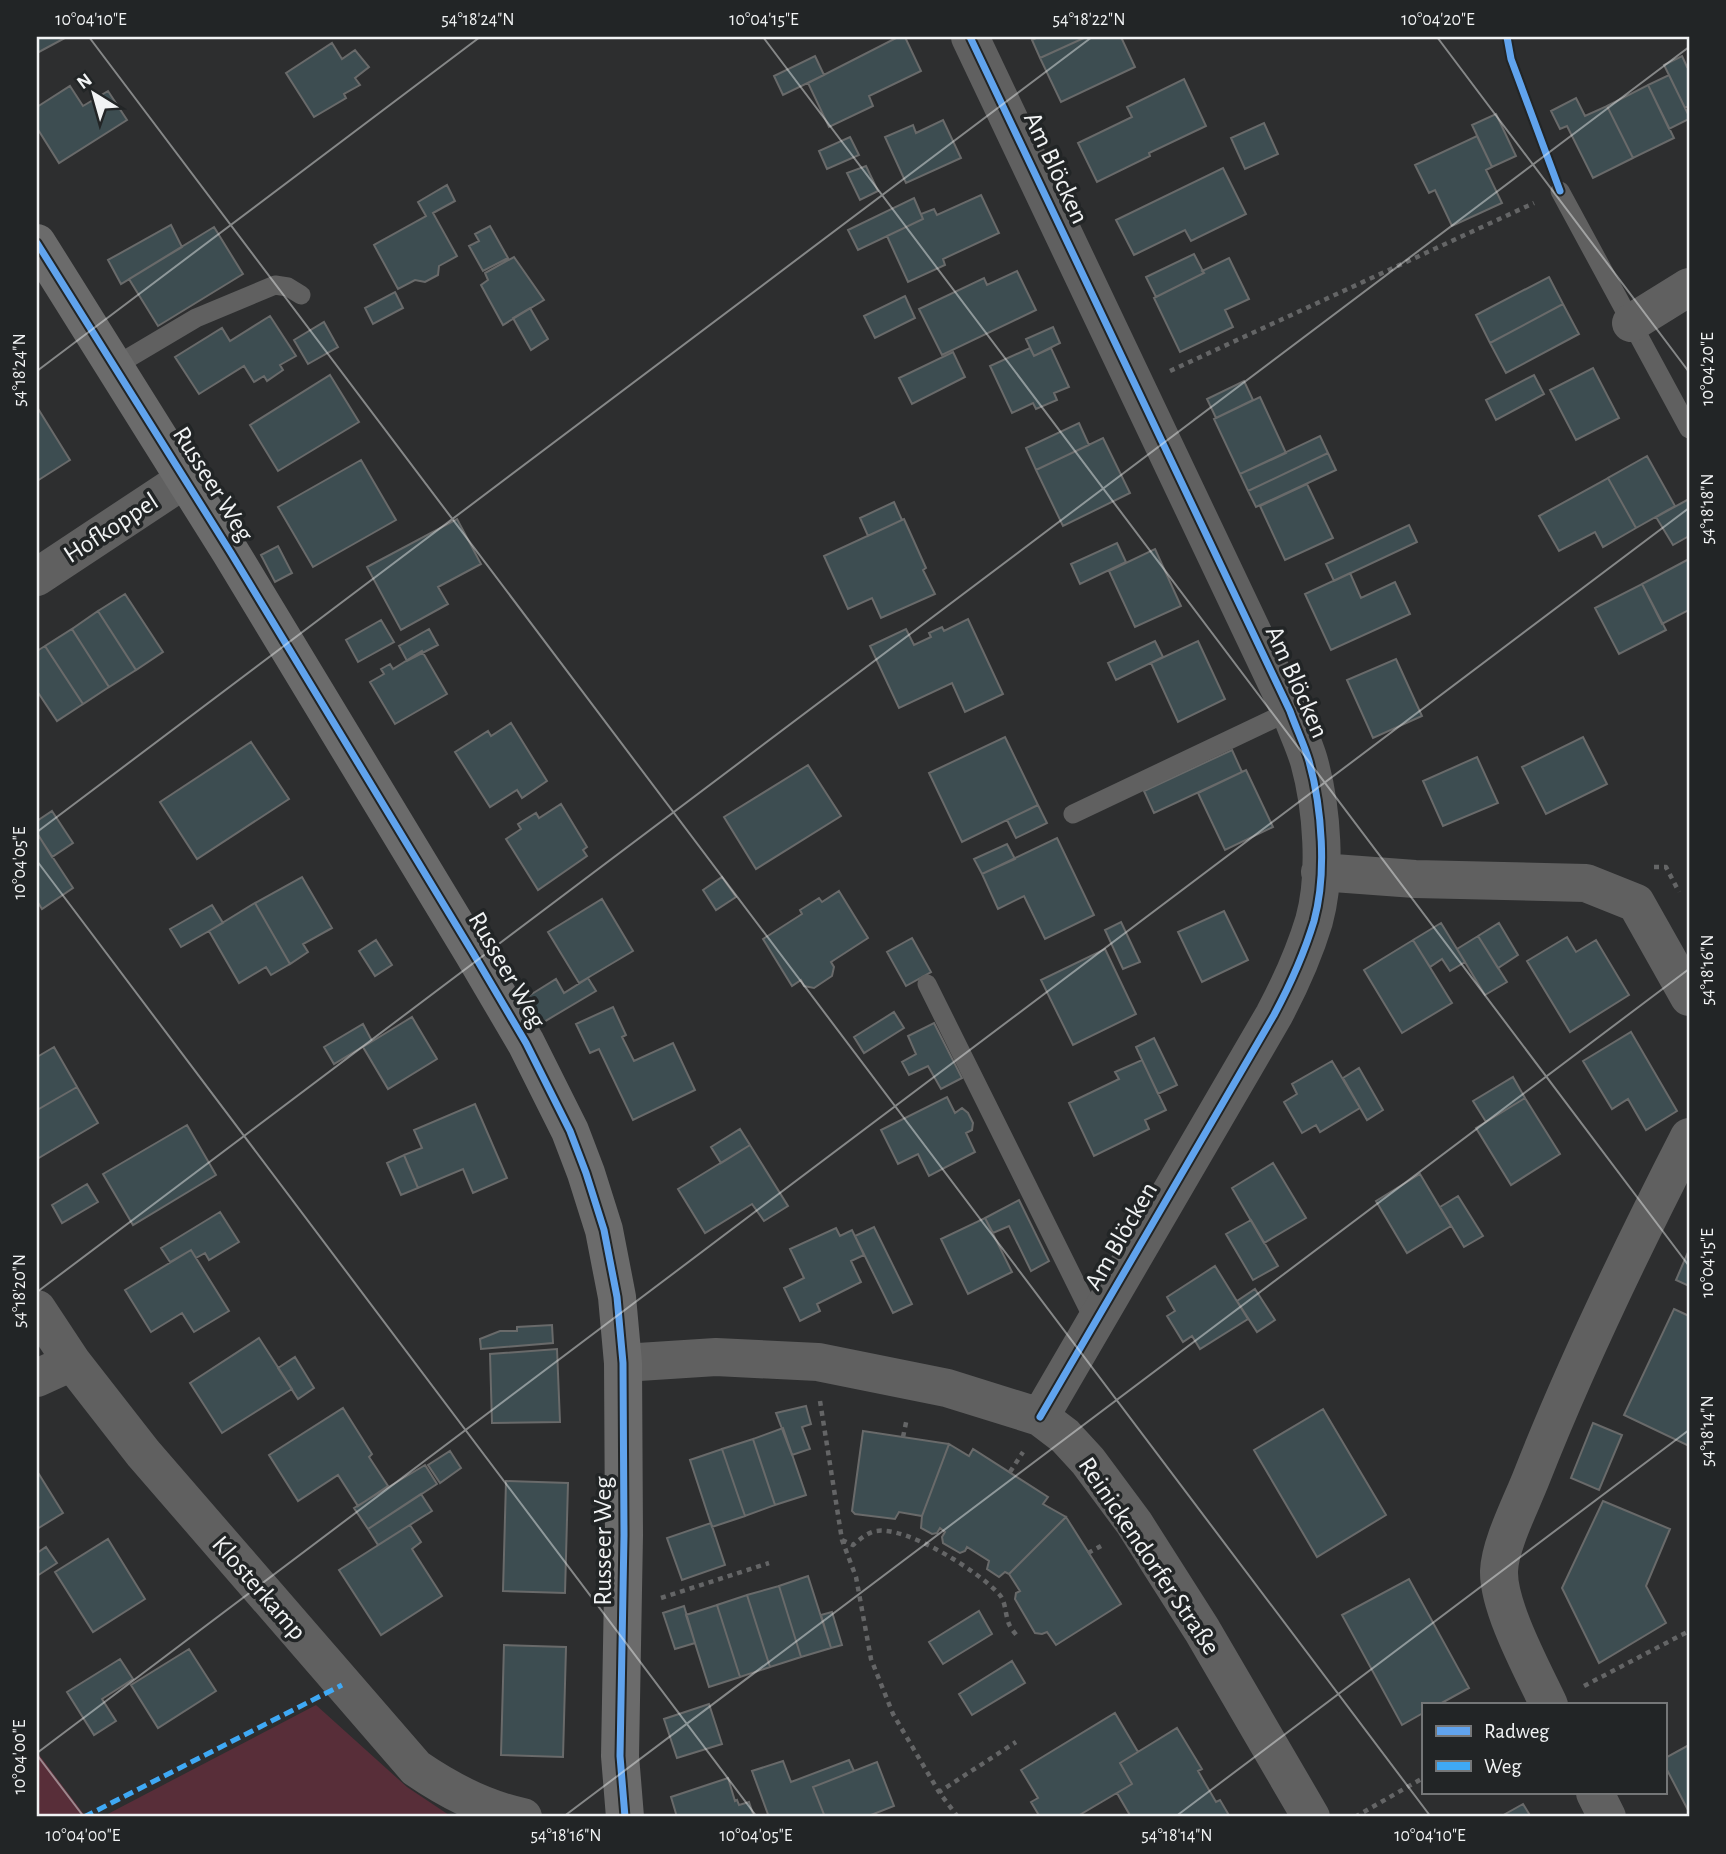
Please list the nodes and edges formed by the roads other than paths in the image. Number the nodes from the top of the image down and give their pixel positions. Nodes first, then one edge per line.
1 (970, 37) edge
2 (1560, 191) road end
3 (37, 243) edge
4 (1689, 287) edge
5 (300, 295) dead end
6 (1631, 323) junction
7 (115, 366) junction
8 (1689, 429) edge
9 (185, 479) junction
10 (37, 577) edge
11 (1290, 711) junction
12 (1073, 814) dead end
13 (1320, 872) junction
14 (927, 985) dead end
15 (1689, 997) edge
16 (1689, 1137) edge
17 (37, 1309) edge
18 (1095, 1322) junction
19 (72, 1362) junction
20 (623, 1363) junction
21 (37, 1378) edge
22 (1040, 1417) junction
23 (1548, 1703) edge
24 (1596, 1794) edge
25 (523, 1817) edge
26 (625, 1817) edge
27 (1311, 1817) edge
28 (1607, 1817) edge

1 - 11 street, Am Blöcken
2 - 6 lane
3 - 7 street, Russeer Weg
4 - 6 street
5 - 7 lane
6 - 8 lane
7 - 9 street, Russeer Weg
9 - 10 street, Hofkoppel
9 - 20 street, Russeer Weg
11 - 12 lane
11 - 13 street, Am Blöcken
13 - 15 street
13 - 18 street, Am Blöcken
14 - 18 lane
16 - 23 street
17 - 19 street, Klosterkamp
18 - 22 street, Am Blöcken
19 - 21 street
19 - 25 street, Klosterkamp
20 - 22 street, Reinickendorfer Straße
20 - 26 street, Russeer Weg
22 - 27 street, Reinickendorfer Straße
24 - 28 street

